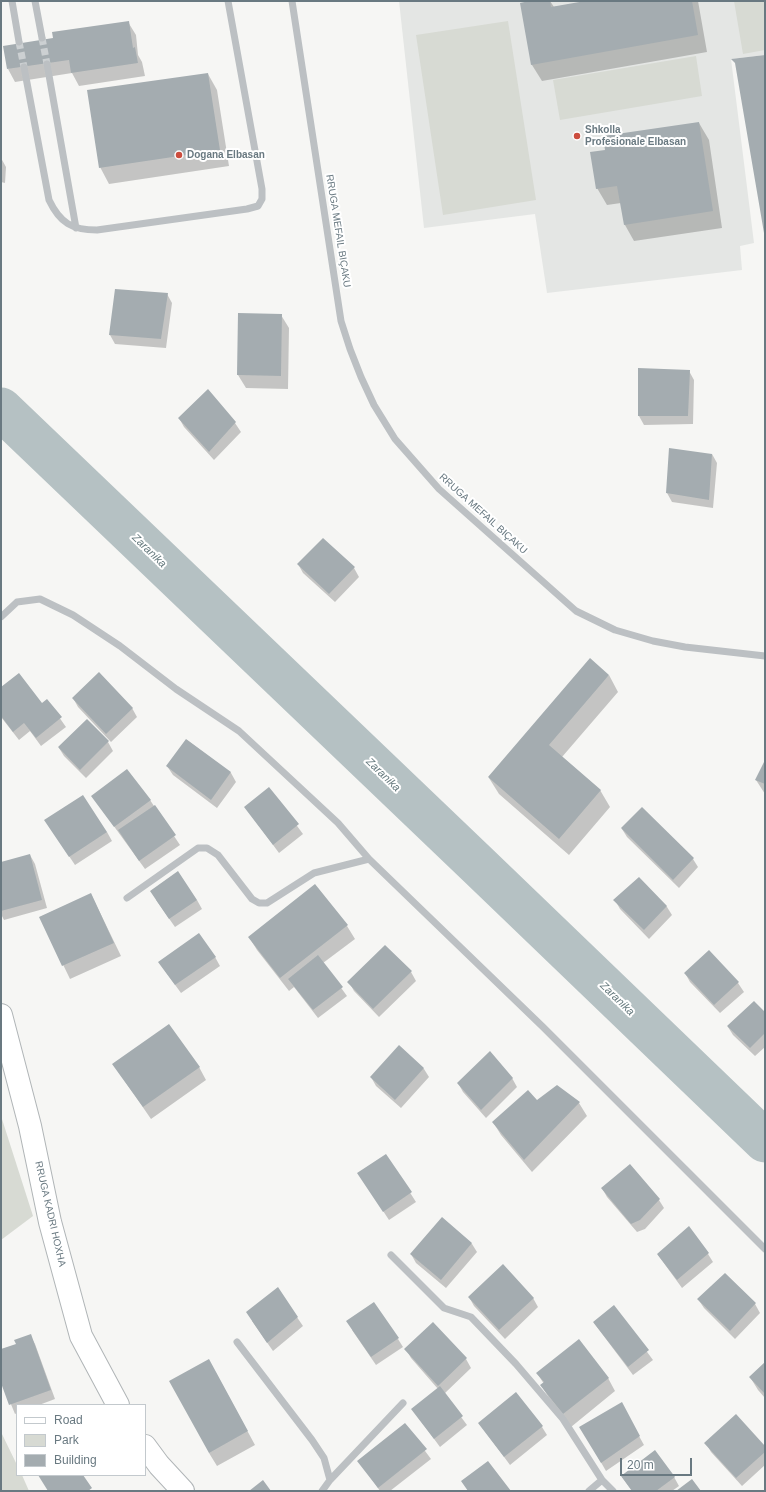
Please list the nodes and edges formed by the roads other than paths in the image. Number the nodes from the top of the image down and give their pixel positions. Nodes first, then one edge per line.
1 (12, 1) edge
2 (36, 1) edge
3 (228, 1) edge
4 (292, 1) edge
5 (42, 38) tunnel mouth
6 (19, 42) tunnel mouth
7 (47, 64) tunnel mouth
8 (24, 67) tunnel mouth
9 (76, 228) junction
10 (1, 617) edge
11 (765, 656) edge
12 (369, 859) junction
13 (127, 898) dead end
14 (1, 1015) edge
15 (765, 1249) edge
16 (391, 1255) dead end
17 (237, 1342) dead end
18 (403, 1403) dead end
19 (117, 1404) edge
20 (146, 1447) edge
21 (330, 1480) junction
22 (602, 1480) junction
23 (183, 1491) edge
24 (322, 1491) edge
25 (589, 1491) edge
26 (613, 1491) edge

1 - 6 street
2 - 5 street
3 - 9 street
4 - 11 street, RRUGA MEFAIL BIÇAKU
7 - 9 street
8 - 9 street
10 - 12 street
12 - 13 street
12 - 15 street
14 - 19 main road, RRUGA KADRI HOXHA
16 - 22 street
17 - 21 street
18 - 21 street
20 - 23 main road
21 - 24 street
22 - 25 street
22 - 26 street

